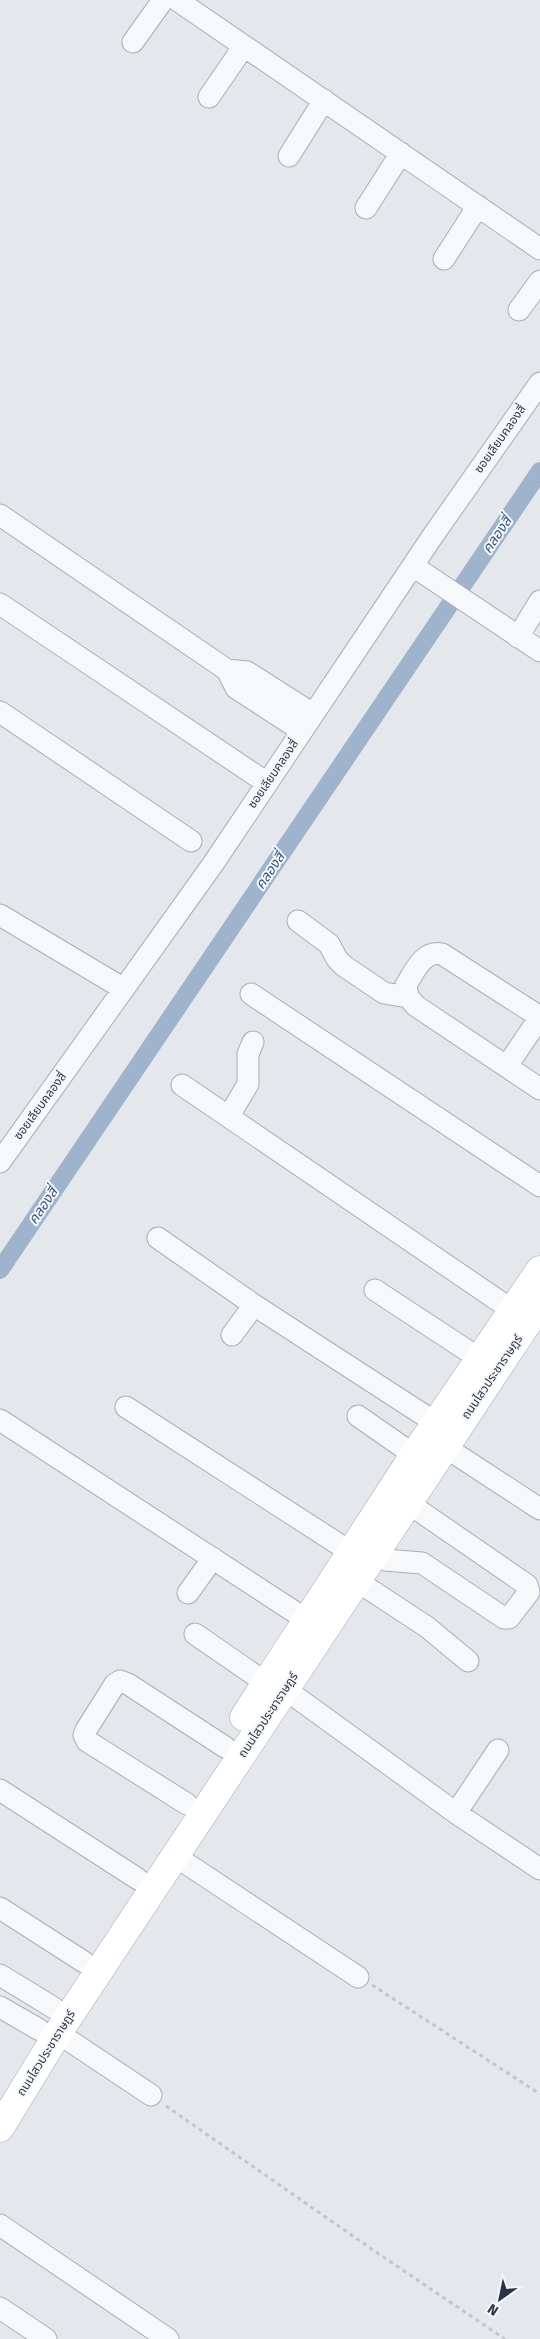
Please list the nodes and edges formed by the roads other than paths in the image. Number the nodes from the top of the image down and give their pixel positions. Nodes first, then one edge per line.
1 (163, 0) edge
2 (177, 0) edge
3 (132, 42) dead end
4 (244, 46) junction
5 (209, 97) dead end
6 (324, 100) junction
7 (401, 153) junction
8 (289, 156) dead end
9 (478, 206) junction
10 (366, 208) dead end
11 (540, 249) edge
12 (444, 259) dead end
13 (540, 280) edge
14 (519, 310) dead end
15 (540, 383) edge
16 (0, 515) edge
17 (421, 571) junction
18 (540, 601) edge
19 (0, 604) edge
20 (518, 637) junction
21 (540, 650) edge
22 (0, 712) edge
23 (307, 723) junction
24 (267, 784) junction
25 (191, 840) dead end
26 (0, 915) edge
27 (298, 921) dead end
28 (124, 989) junction
29 (251, 994) dead end
30 (408, 997) junction
31 (540, 1017) edge
32 (253, 1042) dead end
33 (507, 1066) junction
34 (182, 1085) dead end
35 (540, 1089) edge
36 (229, 1116) junction
37 (0, 1162) edge
38 (540, 1186) edge
39 (158, 1238) dead end
40 (540, 1270) edge
41 (375, 1290) dead end
42 (254, 1305) junction
43 (530, 1317) edge
44 (232, 1335) dead end
45 (480, 1359) junction
46 (126, 1407) dead end
47 (358, 1416) dead end
48 (0, 1420) edge
49 (440, 1435) junction
50 (414, 1454) junction
51 (408, 1504) junction
52 (540, 1509) edge
53 (213, 1558) junction
54 (363, 1562) junction
55 (188, 1593) dead end
56 (306, 1620) junction
57 (195, 1634) dead end
58 (468, 1661) dead end
59 (275, 1686) junction
60 (225, 1746) junction
61 (498, 1750) dead end
62 (0, 1790) edge
63 (187, 1804) junction
64 (456, 1813) junction
65 (175, 1856) junction
66 (538, 1863) edge
67 (138, 1879) junction
68 (0, 1908) edge
69 (84, 1962) junction
70 (0, 1975) edge
71 (358, 1977) road end
72 (0, 2007) edge
73 (51, 2024) junction
74 (0, 2091) edge
75 (151, 2095) road end
76 (0, 2128) edge
77 (0, 2226) edge
78 (0, 2308) edge
79 (46, 2339) edge
80 (168, 2339) edge

1 - 3 street
2 - 4 street
4 - 5 street
4 - 6 street
6 - 7 street
6 - 8 street
7 - 9 street
7 - 10 street
9 - 11 street
9 - 12 street
13 - 14 street
15 - 17 street, ซอยเลียบคลองสี่
16 - 23 street
17 - 20 street
17 - 23 street, ซอยเลียบคลองสี่
18 - 20 street
19 - 24 street
20 - 21 street
22 - 25 street
23 - 24 street, ซอยเลียบคลองสี่
24 - 28 street, ซอยเลียบคลองสี่
26 - 28 street
27 - 30 street
28 - 37 street, ซอยเลียบคลองสี่
29 - 38 street
30 - 31 street
30 - 33 street
31 - 33 street
32 - 36 street
33 - 35 street
34 - 36 street
36 - 43 street
39 - 42 street
40 - 43 main road, ถนนไสวประชาราษฎร์
41 - 45 street
42 - 44 street
42 - 49 street
43 - 45 main road, ถนนไสวประชาราษฎร์
43 - 49 main road, ถนนไสวประชาราษฎร์
45 - 49 main road, ถนนไสวประชาราษฎร์
46 - 54 street
47 - 50 street
48 - 53 street
49 - 50 main road, ถนนไสวประชาราษฎร์
49 - 51 main road, ถนนไสวประชาราษฎร์
49 - 52 street
50 - 54 main road, ถนนไสวประชาราษฎร์
51 - 54 main road, ถนนไสวประชาราษฎร์
51 - 54 street
53 - 55 street
53 - 56 street
54 - 56 main road, ถนนไสวประชาราษฎร์
54 - 58 street
54 - 59 main road, ถนนไสวประชาราษฎร์
56 - 59 main road, ถนนไสวประชาราษฎร์
57 - 59 street
59 - 60 main road, ถนนไสวประชาราษฎร์
59 - 64 street
59 - 65 main road, ถนนไสวประชาราษฎร์
60 - 63 main road, ถนนไสวประชาราษฎร์
60 - 63 street
61 - 64 street
62 - 67 street
63 - 67 main road, ถนนไสวประชาราษฎร์
64 - 66 street
65 - 71 street
65 - 73 main road, ถนนไสวประชาราษฎร์
67 - 69 main road, ถนนไสวประชาราษฎร์
68 - 69 street
69 - 73 main road, ถนนไสวประชาราษฎร์
70 - 73 street
72 - 73 street
73 - 74 main road, ถนนไสวประชาราษฎร์
73 - 75 street
73 - 76 main road, ถนนไสวประชาราษฎร์
77 - 80 street
78 - 79 street

